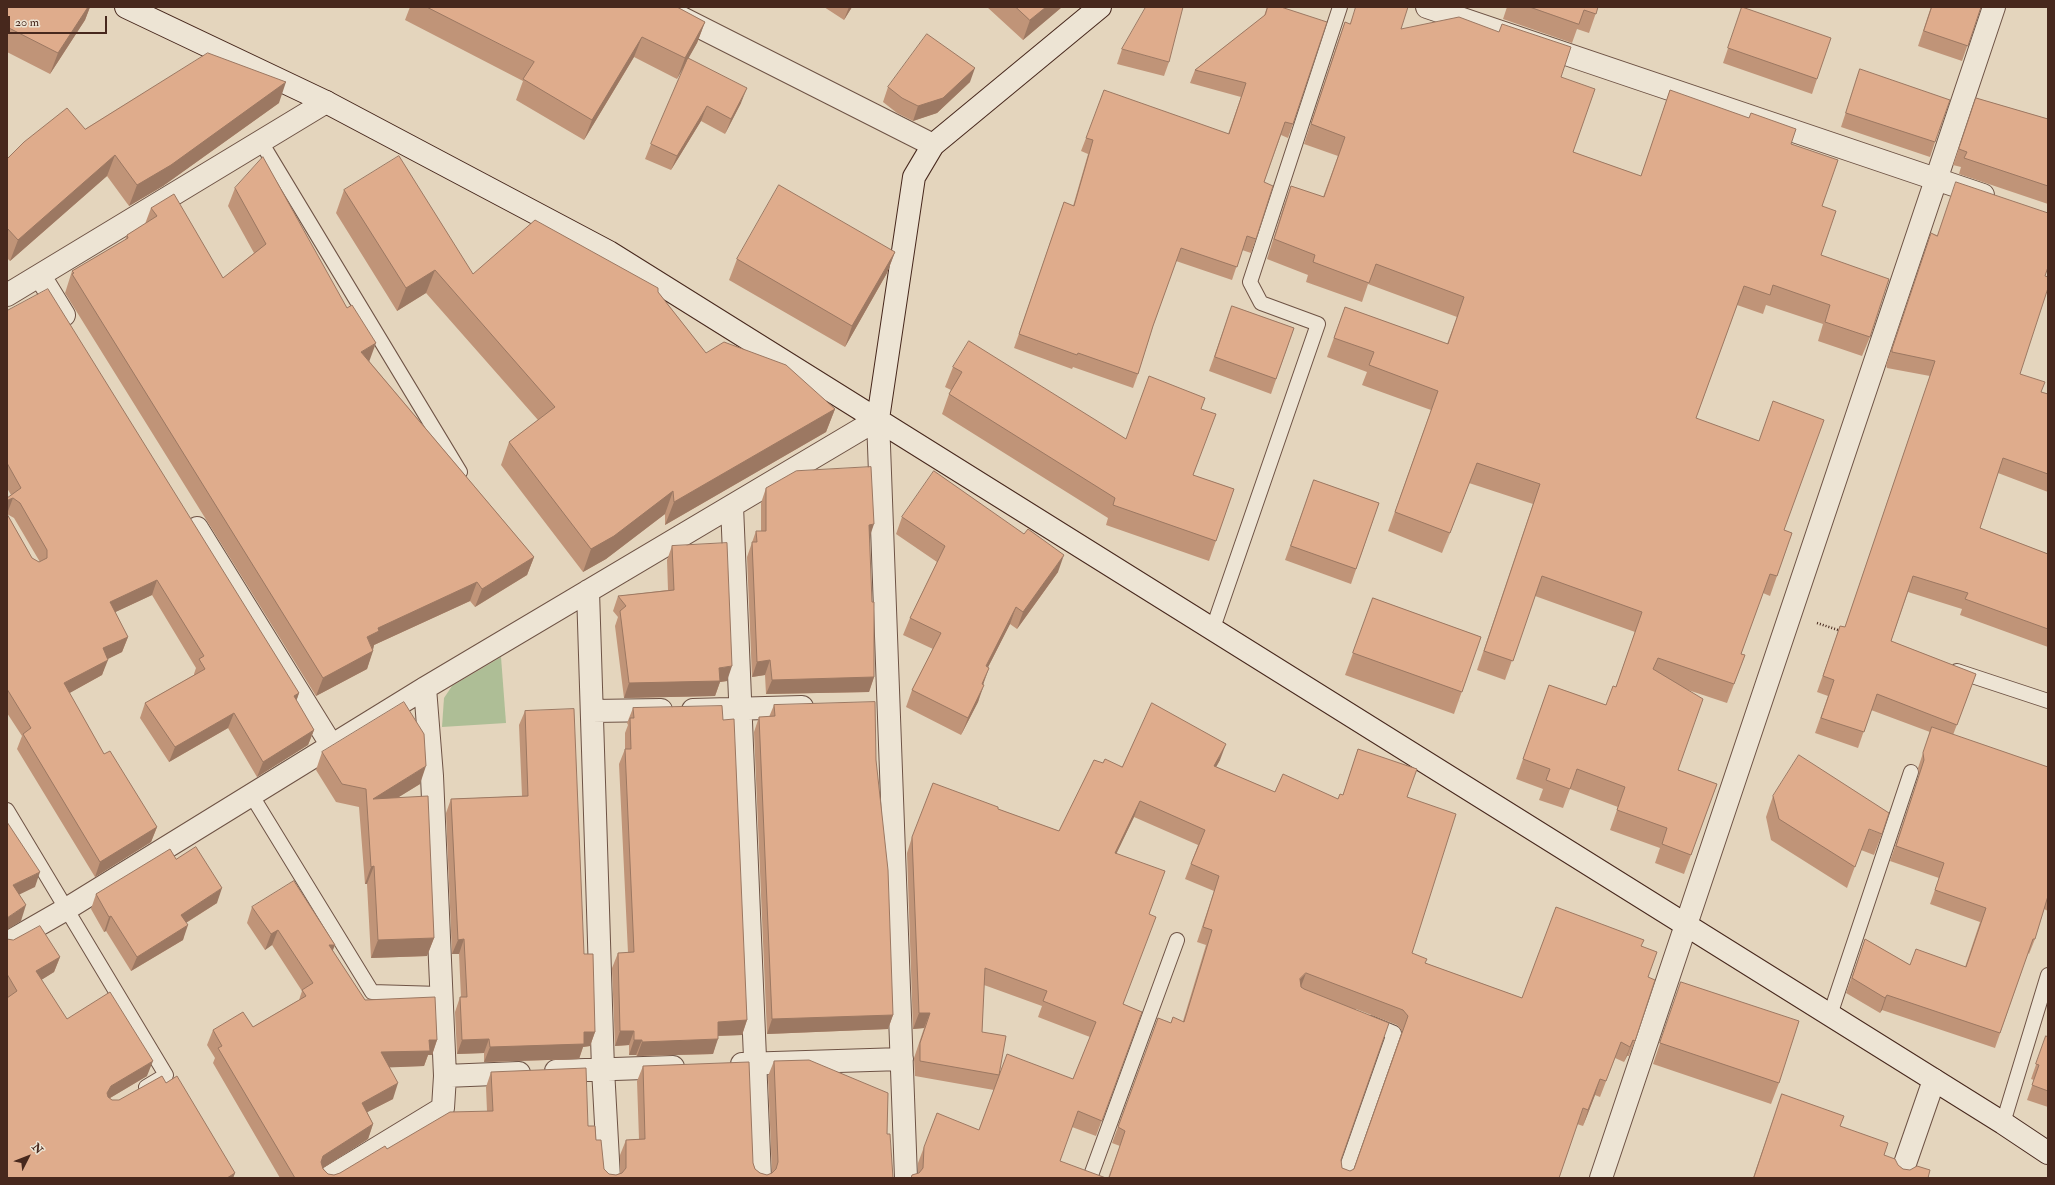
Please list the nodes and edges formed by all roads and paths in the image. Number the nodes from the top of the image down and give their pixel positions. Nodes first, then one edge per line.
1 (126, 7) edge
2 (669, 7) edge
3 (1100, 7) edge
4 (1340, 7) edge
5 (1427, 7) edge
6 (1994, 7) edge
7 (326, 102) junction
8 (261, 142) junction
9 (933, 145) junction
10 (1935, 179) junction
11 (2003, 202) edge
12 (40, 276) junction
13 (7, 295) edge
14 (73, 329) edge
15 (878, 419) junction
16 (460, 472) edge
17 (732, 506) junction
18 (186, 511) edge
19 (588, 591) junction
20 (1791, 614) junction
21 (1213, 628) junction
22 (1843, 632) edge
23 (1947, 667) edge
24 (425, 688) junction
25 (2048, 701) edge
26 (889, 704) junction
27 (865, 705) edge
28 (819, 706) edge
29 (740, 709) junction
30 (592, 711) junction
31 (332, 746) junction
32 (1910, 772) dead end
33 (252, 796) junction
34 (7, 810) edge
35 (68, 908) junction
36 (1687, 925) junction
37 (1177, 940) dead end
38 (7, 944) edge
39 (2048, 975) edge
40 (440, 994) junction
41 (1830, 1015) junction
42 (1358, 1019) edge
43 (902, 1058) junction
44 (755, 1064) junction
45 (725, 1065) edge
46 (694, 1066) edge
47 (602, 1069) junction
48 (444, 1076) junction
49 (1934, 1080) junction
50 (135, 1094) edge
51 (2003, 1123) junction
52 (2048, 1153) edge
53 (328, 1178) edge
54 (609, 1178) edge
55 (760, 1178) edge
56 (906, 1178) edge
57 (1090, 1178) edge
58 (1343, 1178) edge
59 (1601, 1178) edge
60 (1900, 1178) edge

1 - 7 street
2 - 9 street
3 - 9 street
4 - 21 lane
5 - 10 street
6 - 10 street
7 - 8 street
7 - 15 street
8 - 12 street
8 - 16 lane
9 - 15 street
10 - 11 street
10 - 20 street
12 - 13 street
12 - 14 street
15 - 17 street
15 - 21 street
15 - 26 street
17 - 19 street
17 - 29 street
18 - 31 street
19 - 24 street
19 - 30 street
20 - 22 path
20 - 36 street
21 - 36 street
23 - 25 lane
24 - 31 street
24 - 40 street
26 - 27 street
26 - 43 street
28 - 29 street
29 - 30 street
29 - 44 street
30 - 47 street
31 - 33 street
32 - 41 lane
33 - 35 street
33 - 40 lane
34 - 35 lane
35 - 38 street
35 - 50 lane
36 - 41 street
36 - 59 street
37 - 57 lane
39 - 51 lane
40 - 48 street
41 - 49 street
42 - 58 lane
43 - 44 street
43 - 56 street
44 - 45 street
44 - 55 street
46 - 47 street
47 - 48 street
47 - 54 street
48 - 53 street
49 - 51 street
49 - 60 street
51 - 52 street

